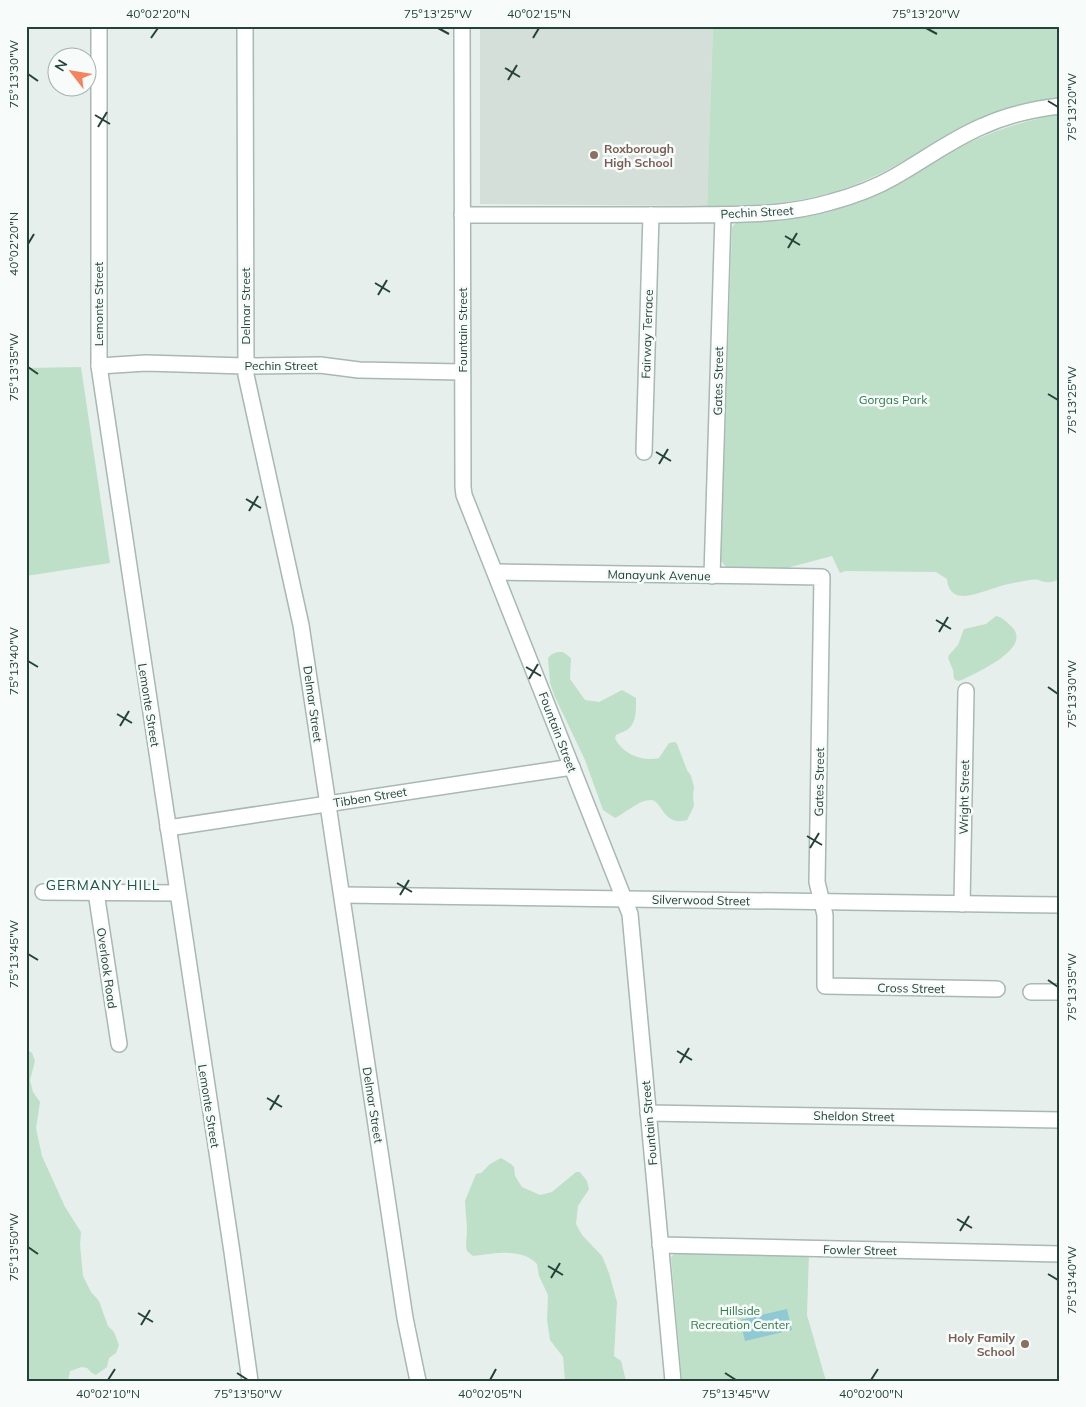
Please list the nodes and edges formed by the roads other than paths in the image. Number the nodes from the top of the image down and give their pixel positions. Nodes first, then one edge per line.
1 (99, 26) edge
2 (245, 26) edge
3 (462, 26) edge
4 (1060, 106) edge
5 (462, 215) junction
6 (650, 215) junction
7 (723, 215) junction
8 (99, 366) junction
9 (244, 366) junction
10 (462, 372) junction
11 (644, 452) dead end
12 (496, 572) junction
13 (712, 576) junction
14 (822, 577) joint
15 (966, 691) dead end
16 (572, 767) junction
17 (328, 804) junction
18 (168, 828) junction
19 (43, 892) dead end
20 (96, 892) junction
21 (177, 893) junction
22 (342, 896) junction
23 (625, 898) junction
24 (822, 902) junction
25 (962, 904) junction
26 (1060, 905) edge
27 (825, 986) joint
28 (997, 989) dead end
29 (1031, 992) dead end
30 (1060, 992) edge
31 (119, 1044) dead end
32 (648, 1113) junction
33 (1060, 1120) edge
34 (660, 1245) junction
35 (1060, 1254) edge
36 (250, 1381) edge
37 (418, 1381) edge
38 (673, 1381) edge

1 - 8 street, Lemonte Street
2 - 9 street, Delmar Street
3 - 5 street, Fountain Street
4 - 7 street, Pechin Street
5 - 6 street, Pechin Street
5 - 10 street, Fountain Street
6 - 7 street, Pechin Street
6 - 11 street, Fairway Terrace
7 - 13 street, Gates Street
8 - 9 street, Pechin Street
8 - 18 street, Lemonte Street
9 - 10 street, Pechin Street
9 - 17 street, Delmar Street
10 - 12 street, Fountain Street
12 - 13 street, Manayunk Avenue
12 - 16 street, Fountain Street
13 - 14 street, Manayunk Avenue
14 - 24 street, Gates Street
15 - 25 street, Wright Street
16 - 17 street, Tibben Street
16 - 23 street, Fountain Street
17 - 18 street, Tibben Street
17 - 22 street, Delmar Street
18 - 21 street, Lemonte Street
19 - 20 street
20 - 21 street
20 - 31 street, Overlook Road
21 - 36 street, Lemonte Street
22 - 23 street, Silverwood Street
22 - 37 street, Delmar Street
23 - 24 street, Silverwood Street
23 - 32 street, Fountain Street
24 - 25 street, Silverwood Street
24 - 27 street, Gates Street
25 - 26 street, Silverwood Street
27 - 28 street, Cross Street
29 - 30 street
32 - 33 street, Sheldon Street
32 - 34 street, Fountain Street
34 - 35 street, Fowler Street
34 - 38 street, Fountain Street

